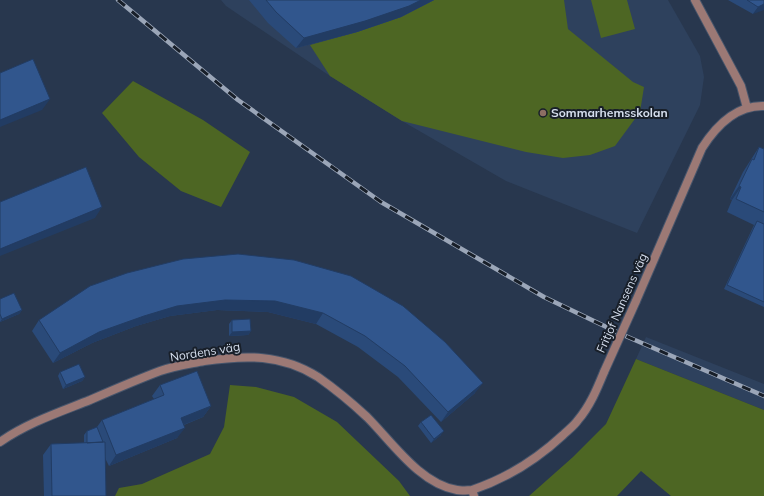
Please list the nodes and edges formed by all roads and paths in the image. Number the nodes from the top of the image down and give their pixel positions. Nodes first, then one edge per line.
1 (695, 0) edge
2 (764, 106) edge
3 (747, 108) junction
4 (1, 439) edge
5 (473, 493) edge

1 - 3 street
2 - 3 street, Fritjof Nansens väg
3 - 5 street, Fritjof Nansens väg, bridge
4 - 5 street, Nordens väg

